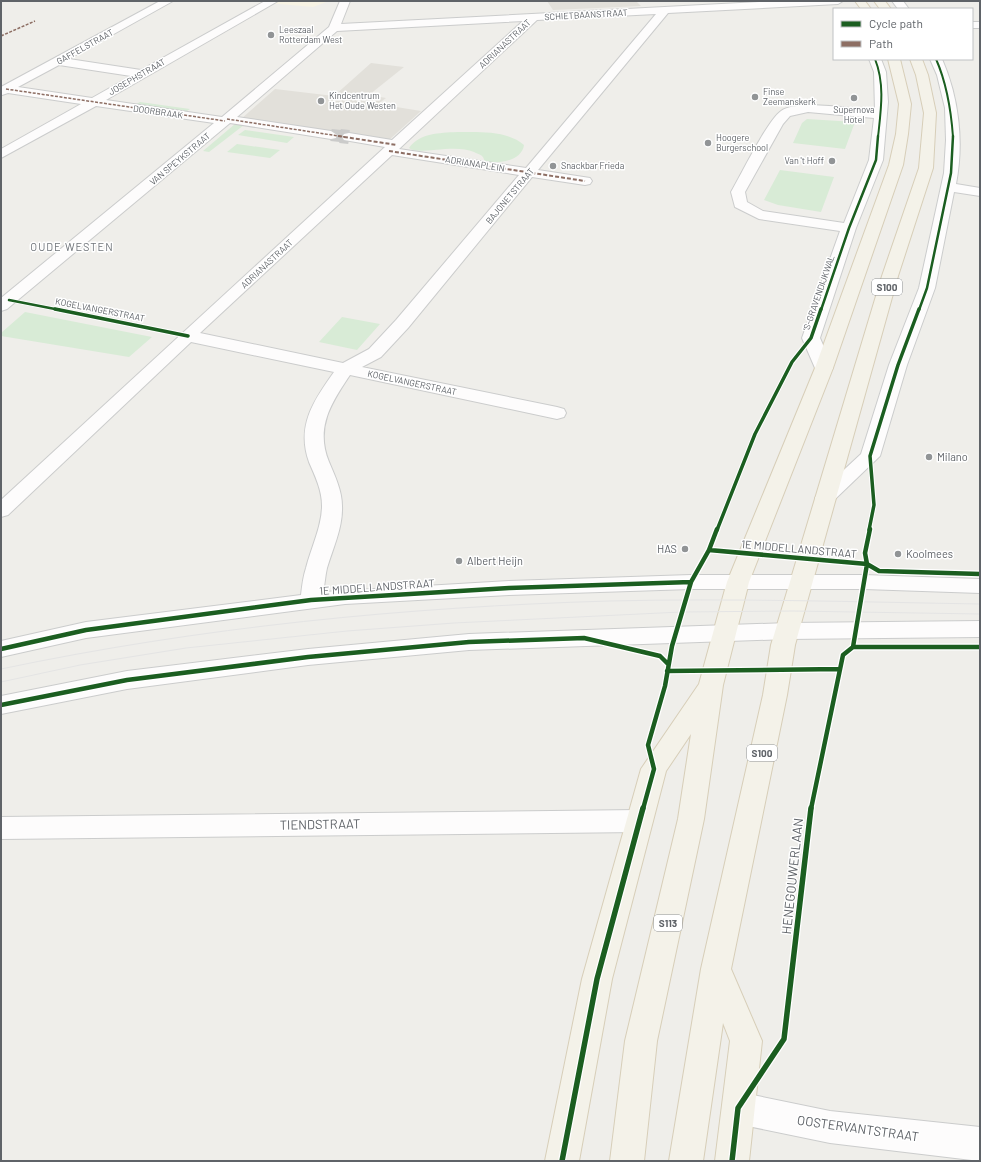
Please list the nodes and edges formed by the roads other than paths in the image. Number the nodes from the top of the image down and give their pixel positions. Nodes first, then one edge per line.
1 (168, 1) edge
2 (273, 1) edge
3 (345, 1) edge
4 (838, 1) edge
5 (665, 10) junction
6 (534, 17) junction
7 (334, 28) junction
8 (874, 60) edge
9 (894, 60) edge
10 (916, 60) edge
11 (936, 60) edge
12 (59, 61) junction
13 (141, 74) junction
14 (3, 90) edge
15 (91, 103) junction
16 (882, 114) junction
17 (226, 120) junction
18 (331, 135) tunnel mouth
19 (349, 137) tunnel mouth
20 (393, 148) junction
21 (1, 154) edge
22 (530, 172) junction
23 (955, 179) junction
24 (585, 181) dead end
25 (980, 192) edge
26 (849, 228) junction
27 (1, 306) edge
28 (188, 336) junction
29 (824, 368) junction
30 (345, 369) junction
31 (557, 413) dead end
32 (825, 498) junction
33 (1, 511) edge
34 (738, 582) junction
35 (801, 582) junction
36 (980, 586) edge
37 (311, 600) junction
38 (980, 629) edge
39 (788, 631) junction
40 (724, 633) junction
41 (1, 649) edge
42 (711, 685) junction
43 (1, 705) edge
44 (639, 821) junction
45 (1, 828) edge
46 (716, 969) junction
47 (738, 1108) junction
48 (980, 1144) edge
49 (562, 1161) edge
50 (627, 1161) edge
51 (686, 1161) edge
52 (732, 1161) edge

1 - 12 street, GAFFELSTRAAT
2 - 13 street, JOSEPHSTRAAT
3 - 7 street, VAN SPEYKSTRAAT
4 - 5 street, SCHIETBAANSTRAAT
5 - 6 street, SCHIETBAANSTRAAT
5 - 22 street, BAJONETSTRAAT
6 - 7 street, SCHIETBAANSTRAAT
6 - 20 street, ADRIANASTRAAT
7 - 17 street, VAN SPEYKSTRAAT
8 - 16 street, 'S-GRAVENDIJKWAL
9 - 29 main road, S100
10 - 32 main road, S100
11 - 23 street
12 - 13 street
12 - 14 street, GAFFELSTRAAT
13 - 15 street, JOSEPHSTRAAT
14 - 15 street, DOORBRAAK
15 - 17 street, DOORBRAAK
15 - 21 street, JOSEPHSTRAAT
16 - 26 street, 'S-GRAVENDIJKWAL
16 - 26 street
17 - 18 street, DOORBRAAK
17 - 27 street, VAN SPEYKSTRAAT
19 - 20 street
20 - 22 street, ADRIANAPLEIN
20 - 28 street, ADRIANASTRAAT
22 - 24 street, ADRIANAPLEIN
22 - 30 street, BAJONETSTRAAT
23 - 25 street
23 - 32 street
26 - 29 street, 'S-GRAVENDIJKWAL
28 - 30 street, KOGELVANGERSTRAAT
28 - 33 street, ADRIANASTRAAT
29 - 34 main road, S100
30 - 31 street, KOGELVANGERSTRAAT
30 - 37 street
32 - 35 main road, S100
34 - 35 street, 1E MIDDELLANDSTRAAT
34 - 37 street, 1E MIDDELLANDSTRAAT
34 - 40 main road, S100
35 - 36 street, 1E MIDDELLANDSTRAAT
35 - 39 main road, S100
37 - 41 street, 1E MIDDELLANDSTRAAT
38 - 39 street
39 - 40 street
39 - 46 main road, S100
40 - 42 main road, S100
40 - 43 street
42 - 44 main road, S100
42 - 50 main road, S113
44 - 45 street, TIENDSTRAAT
44 - 49 main road, S100
46 - 47 main road
46 - 51 main road
47 - 48 street, OOSTERVANTSTRAAT
47 - 52 main road

